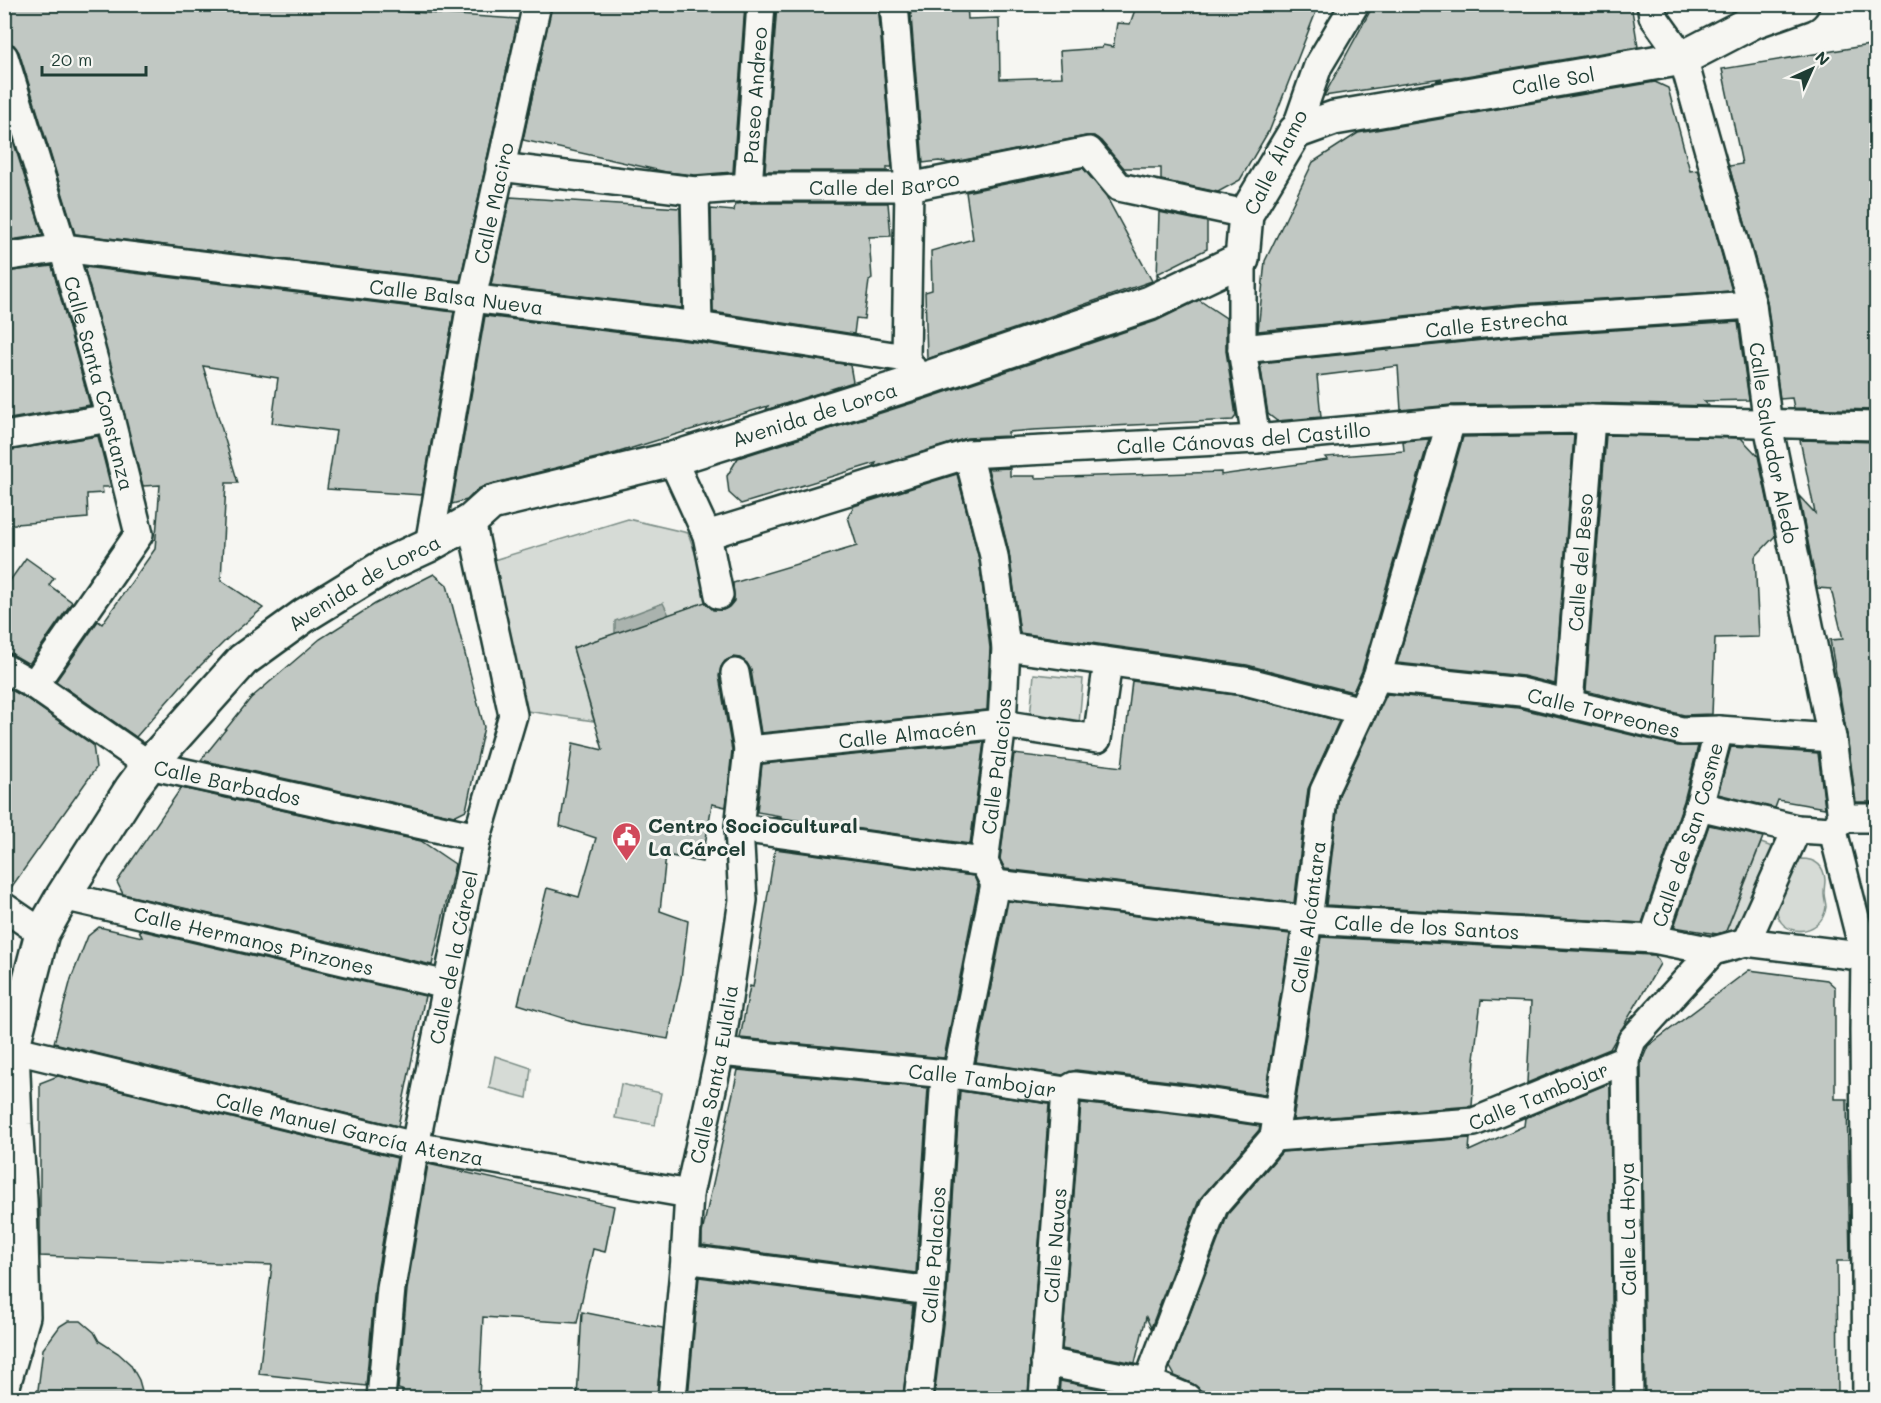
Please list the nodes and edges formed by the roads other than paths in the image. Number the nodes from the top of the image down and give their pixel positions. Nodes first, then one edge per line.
1 (537, 4) edge
2 (761, 4) edge
3 (894, 4) edge
4 (1356, 4) edge
5 (1651, 4) edge
6 (1802, 4) edge
7 (1683, 58) junction
8 (5, 64) edge
9 (1295, 132) junction
10 (500, 167) junction
11 (748, 187) junction
12 (909, 187) junction
13 (695, 190) junction
14 (1246, 214) junction
15 (63, 248) junction
16 (4, 256) edge
17 (1242, 259) junction
18 (472, 298) junction
19 (1752, 305) junction
20 (698, 326) junction
21 (1242, 349) junction
22 (913, 370) junction
23 (110, 418) junction
24 (1591, 419) junction
25 (1451, 420) junction
26 (1768, 424) junction
27 (1876, 426) edge
28 (4, 436) edge
29 (1256, 439) junction
30 (968, 454) junction
31 (672, 459) junction
32 (471, 521) junction
33 (707, 535) junction
34 (429, 545) junction
35 (719, 595) dead end
36 (1006, 647) junction
37 (1108, 662) junction
38 (4, 668) edge
39 (735, 673) dead end
40 (1377, 677) junction
41 (34, 685) junction
42 (1569, 704) junction
43 (1362, 711) junction
44 (1002, 724) junction
45 (1719, 730) junction
46 (1832, 738) junction
47 (748, 750) junction
48 (149, 765) junction
49 (1699, 806) junction
50 (1876, 818) edge
51 (1837, 824) junction
52 (739, 828) junction
53 (1797, 829) junction
54 (477, 837) junction
55 (990, 874) junction
56 (63, 896) junction
57 (4, 907) edge
58 (1308, 920) junction
59 (42, 933) junction
60 (1653, 939) junction
61 (1746, 942) junction
62 (1713, 951) junction
63 (1871, 958) edge
64 (447, 985) junction
65 (7, 1051) edge
66 (720, 1052) junction
67 (1625, 1060) junction
68 (951, 1075) junction
69 (1066, 1091) junction
70 (1276, 1125) junction
71 (415, 1146) junction
72 (689, 1194) junction
73 (685, 1259) junction
74 (931, 1291) junction
75 (1045, 1362) junction
76 (4, 1382) edge
77 (1145, 1390) edge
78 (381, 1398) edge
79 (672, 1398) edge
80 (918, 1398) edge
81 (1043, 1398) edge
82 (1187, 1398) edge
83 (1629, 1398) edge
84 (1867, 1398) edge

1 - 10 street, Calle Maciro
2 - 11 street, Paseo Andreo
3 - 12 street
4 - 9 street, Calle Álamo
5 - 7 street, Calle Salvador Aledo
6 - 7 street, Calle Sol
7 - 9 street, Calle Sol
7 - 19 street, Calle Salvador Aledo
8 - 15 street, Calle Santa Constanza
9 - 14 street, Calle Álamo
10 - 13 street, Calle del Barco
10 - 18 street, Calle Maciro
11 - 12 street, Calle del Barco
11 - 13 street, Calle del Barco
12 - 14 street, Calle del Barco
12 - 22 street
13 - 20 street
14 - 17 street, Calle Álamo
15 - 16 street, Calle Balsa Nueva
15 - 18 street, Calle Balsa Nueva
15 - 23 street, Calle Santa Constanza
17 - 21 street, Calle Álamo
17 - 22 street, Avenida de Lorca
18 - 20 street, Calle Balsa Nueva
18 - 34 street, Calle Maciro
19 - 21 street, Calle Estrecha
19 - 26 street, Calle Salvador Aledo
20 - 22 street, Calle Balsa Nueva
21 - 29 street, Calle Álamo
22 - 31 street, Avenida de Lorca
23 - 28 street
23 - 41 street, Calle Santa Constanza
24 - 25 street, Calle Cánovas del Castillo
24 - 26 street, Calle Cánovas del Castillo
24 - 42 street, Calle del Beso
25 - 29 street, Calle Cánovas del Castillo
25 - 40 street, Calle Alcántara
26 - 27 street, Calle Cánovas del Castillo
26 - 46 street, Calle Salvador Aledo
29 - 30 street, Calle Cánovas del Castillo
30 - 33 street, Calle Cánovas del Castillo
30 - 36 street, Calle Palacios
31 - 32 street, Avenida de Lorca
31 - 33 street
32 - 34 street, Avenida de Lorca
32 - 54 street, Calle de la Cárcel
33 - 35 street
34 - 48 street, Avenida de Lorca
36 - 37 street
36 - 44 street, Calle Palacios
37 - 43 street
37 - 44 street, Calle Almacén
38 - 41 street, Calle Barbados
39 - 47 street, Calle Santa Eulalia
40 - 42 street, Calle Torreones
40 - 43 street, Calle Alcántara
41 - 48 street, Calle Barbados
42 - 45 street, Calle Torreones
43 - 58 street, Calle Alcántara
44 - 47 street, Calle Almacén
44 - 55 street, Calle Palacios
45 - 46 street, Calle Torreones
45 - 49 street, Calle de San Cosme
46 - 51 street, Calle Salvador Aledo
47 - 52 street, Calle Santa Eulalia
48 - 54 street, Calle Barbados
48 - 56 street, Avenida de Lorca
49 - 53 street
49 - 60 street, Calle de San Cosme
50 - 51 street
51 - 53 street
51 - 63 street, Calle Salvador Aledo
52 - 55 street, Calle de los Santos
52 - 66 street, Calle Santa Eulalia
53 - 61 street
54 - 64 street, Calle de la Cárcel
55 - 58 street, Calle de los Santos
55 - 68 street, Calle Palacios
56 - 59 street, Avenida de Lorca
56 - 64 street, Calle Hermanos Pinzones
57 - 59 street
58 - 60 street, Calle de los Santos
58 - 70 street, Calle Alcántara
59 - 65 street, Avenida de Lorca
60 - 62 street, Calle de los Santos
61 - 62 street
61 - 63 street
62 - 67 street, Calle Tambojar
63 - 84 street, Calle Salvador Aledo
64 - 71 street, Calle de la Cárcel
65 - 71 street, Calle Manuel García Atenza
65 - 76 street, Avenida de Lorca
66 - 68 street, Calle Tambojar
66 - 72 street, Calle Santa Eulalia
67 - 70 street, Calle Tambojar
67 - 83 street, Calle La Hoya
68 - 69 street, Calle Tambojar
68 - 74 street, Calle Palacios
69 - 70 street, Calle Tambojar
69 - 75 street, Calle Navas
70 - 77 street
71 - 72 street, Calle Manuel García Atenza
71 - 78 street, Calle de la Cárcel
72 - 73 street, Calle Santa Eulalia
73 - 74 street
73 - 79 street, Calle Santa Eulalia
74 - 80 street, Calle Palacios
75 - 77 street
75 - 81 street, Calle Navas
77 - 82 street

